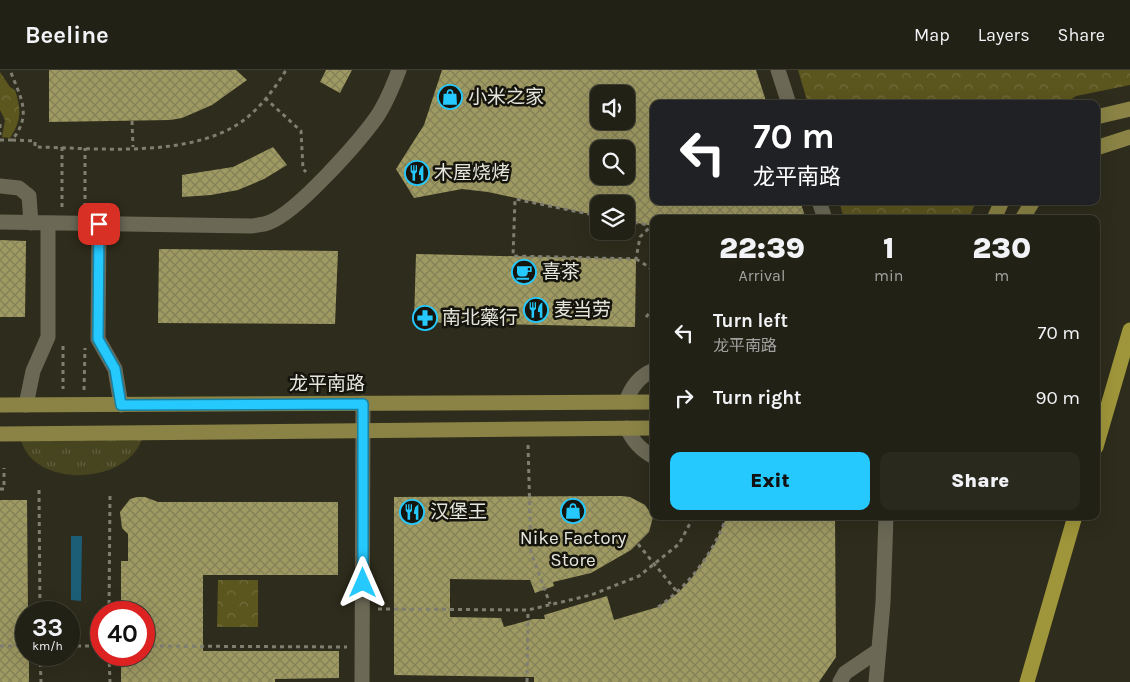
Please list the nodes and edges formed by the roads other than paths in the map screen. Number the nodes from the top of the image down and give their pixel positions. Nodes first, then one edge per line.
1 (399, 70) edge
2 (778, 70) edge
3 (788, 100) edge
4 (1130, 109) edge
5 (1100, 116) edge
6 (1130, 137) edge
7 (1100, 147) edge
8 (0, 186) edge
9 (0, 222) edge
10 (31, 223) junction
11 (48, 223) junction
12 (99, 224) junction
13 (1130, 330) edge
14 (650, 372) edge
15 (626, 402) junction
16 (650, 402) edge
17 (363, 404) junction
18 (0, 405) edge
19 (26, 405) junction
20 (121, 405) junction
21 (627, 428) junction
22 (650, 428) edge
23 (363, 430) junction
24 (1100, 433) edge
25 (0, 434) edge
26 (650, 455) edge
27 (886, 520) edge
28 (1075, 520) edge
29 (879, 650) junction
30 (362, 682) edge
31 (840, 682) edge
32 (876, 682) edge
33 (1027, 682) edge

1 - 12 street
2 - 3 street
4 - 5 main road
6 - 7 main road
8 - 10 street
9 - 10 street
10 - 11 street
11 - 12 street
11 - 19 street
12 - 20 street
13 - 24 highway
14 - 15 street
15 - 16 main road, 龙平南路
15 - 17 main road, 龙平南路
17 - 20 main road, 龙平南路
17 - 23 street
18 - 19 main road, 龙平南路
19 - 20 main road, 龙平南路
21 - 22 main road
21 - 23 main road
21 - 26 street
23 - 25 main road
23 - 30 street
27 - 29 street
28 - 33 highway
29 - 31 street
29 - 32 street

